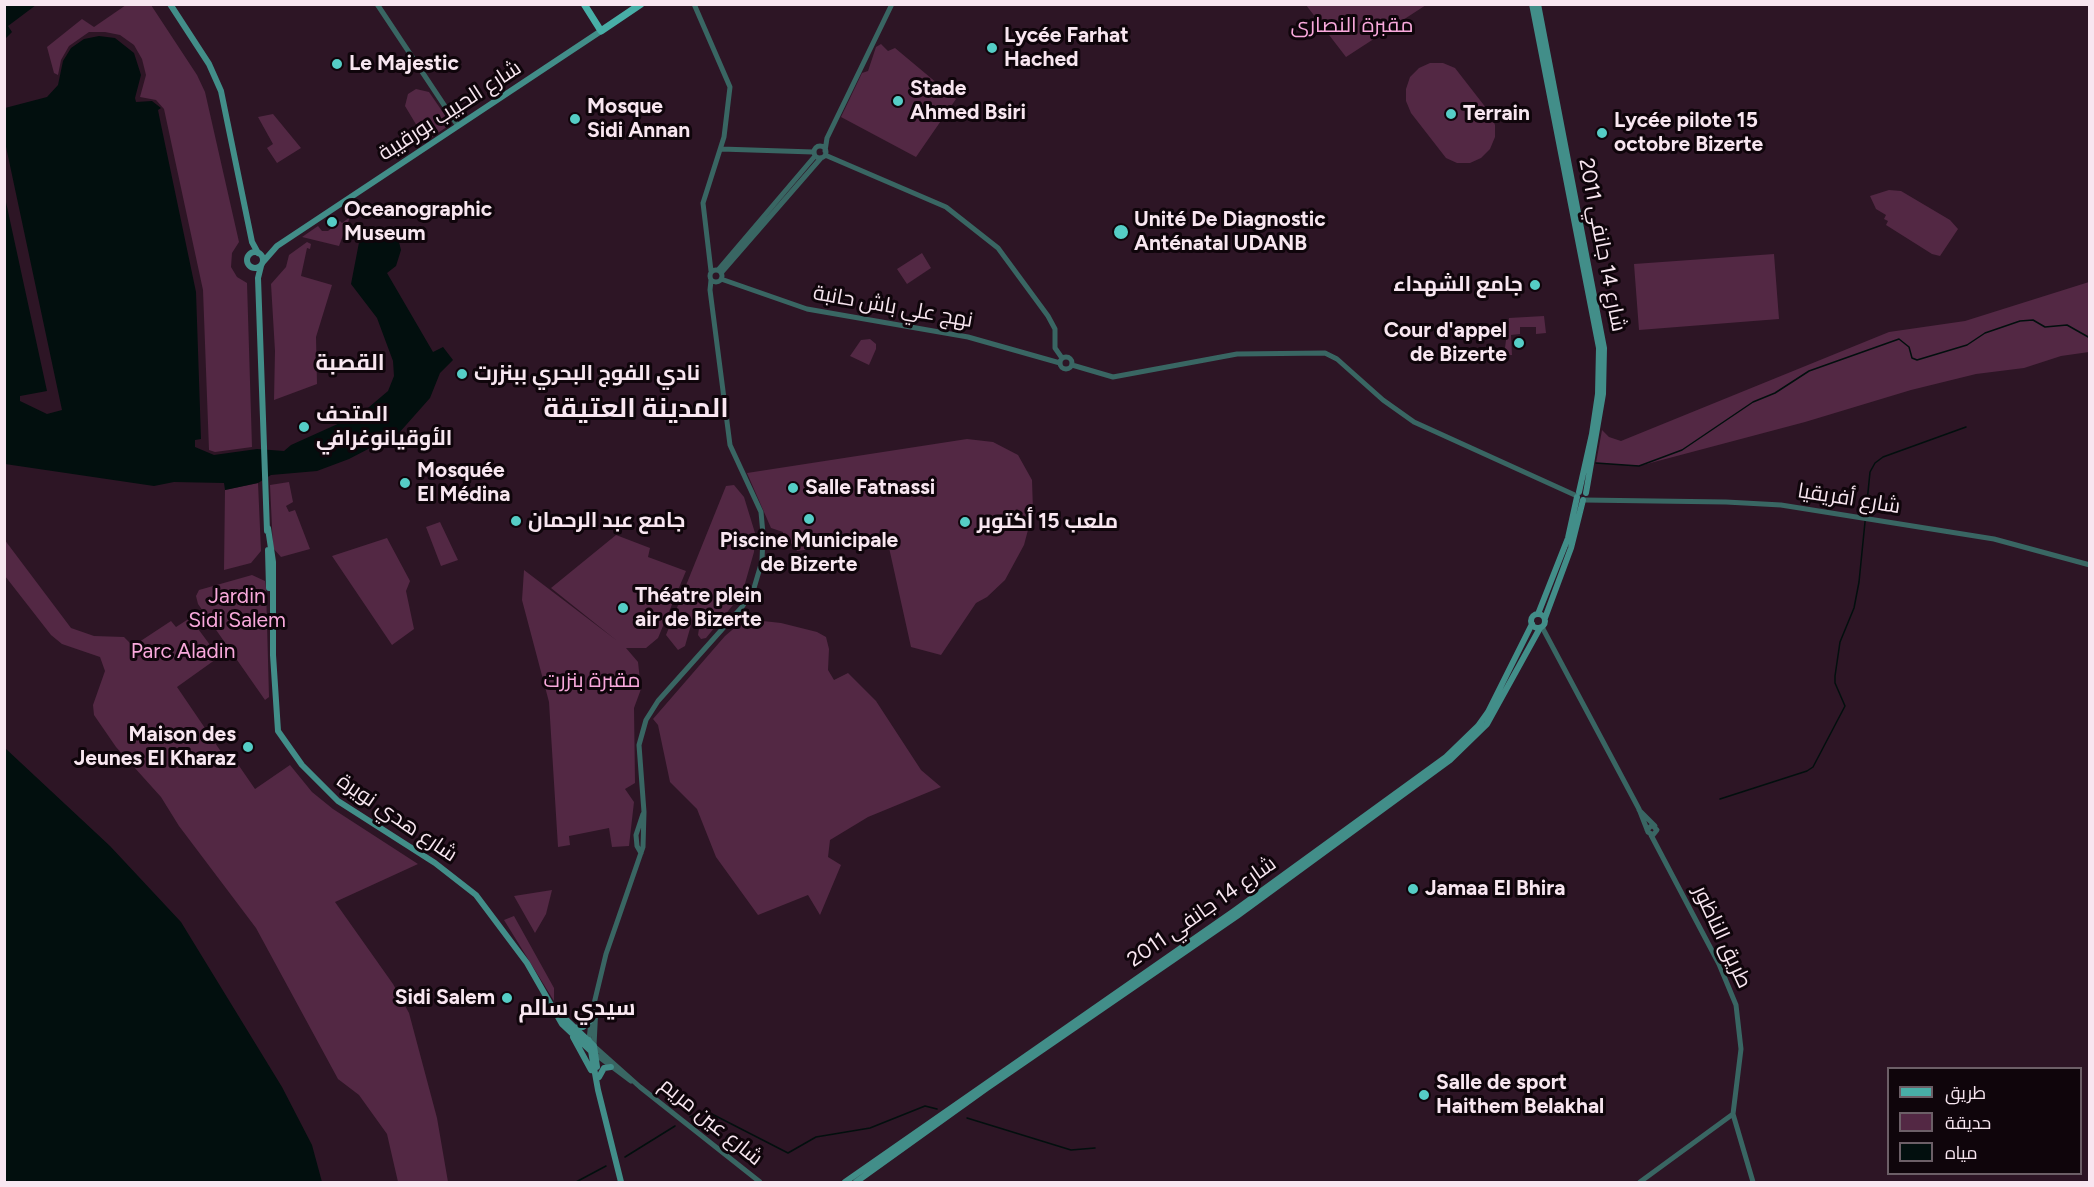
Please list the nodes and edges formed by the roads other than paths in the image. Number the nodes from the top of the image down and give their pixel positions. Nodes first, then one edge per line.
1 (170, 4) edge
2 (377, 4) edge
3 (584, 4) edge
4 (641, 4) edge
5 (694, 4) edge
6 (892, 4) edge
7 (1532, 4) edge
8 (1538, 4) edge
9 (601, 31) junction
10 (458, 126) junction
11 (721, 149) junction
12 (820, 153) junction
13 (252, 242) junction
14 (277, 246) junction
15 (258, 253) junction
16 (249, 256) junction
17 (262, 264) junction
18 (253, 267) junction
19 (716, 276) junction
20 (258, 278) junction
21 (1061, 360) junction
22 (1072, 365) junction
23 (1581, 496) junction
24 (2090, 565) edge
25 (1538, 614) junction
26 (1545, 618) junction
27 (1532, 624) junction
28 (1541, 628) junction
29 (1639, 809) junction
30 (1651, 833) junction
31 (596, 996) junction
32 (554, 1008) joint
33 (590, 1021) junction
34 (571, 1030) junction
35 (594, 1032) junction
36 (592, 1047) junction
37 (608, 1058) junction
38 (611, 1066) junction
39 (597, 1080) junction
40 (640, 1087) junction
41 (1733, 1114) junction
42 (621, 1182) edge
43 (760, 1182) edge
44 (845, 1182) edge
45 (856, 1182) edge
46 (1640, 1182) edge
47 (1753, 1182) edge

1 - 13 main road
2 - 10 street
3 - 9 main road
4 - 9 main road, شارع الحبيب بورقيبة
5 - 11 street
6 - 12 street
7 - 23 main road, شارع 14 جانفي 2011
8 - 23 main road, شارع 14 جانفي 2011
9 - 10 main road, شارع الحبيب بورقيبة
10 - 14 main road, شارع الحبيب بورقيبة
11 - 12 street
11 - 19 street
12 - 19 street
12 - 21 street
13 - 15 main road
13 - 16 main road
14 - 15 main road, شارع الحبيب بورقيبة
14 - 17 main road, شارع الحبيب بورقيبة
15 - 16 main road, شارع الحبيب بورقيبة
15 - 17 main road
16 - 18 main road
17 - 18 main road
17 - 20 main road
18 - 20 main road
19 - 21 street, نهج علي باش حانبة
19 - 31 street
20 - 32 main road, شارع هدي نويرة
21 - 22 street
21 - 22 street
22 - 23 street, شارع أفريقيا
23 - 24 street, شارع أفريقيا
23 - 25 main road, شارع 14 جانفي 2011
23 - 26 main road, شارع 14 جانفي 2011
25 - 26 main road
25 - 27 main road, شارع 14 جانفي 2011
26 - 28 main road, شارع 14 جانفي 2011
27 - 28 main road
27 - 44 main road, شارع 14 جانفي 2011
28 - 29 street
28 - 45 main road, شارع 14 جانفي 2011
29 - 30 street, طريق الناظور
29 - 30 street
30 - 41 street, طريق الناظور
31 - 33 street
31 - 35 street
32 - 34 main road, شارع عين مريم
33 - 34 main road
33 - 36 street
34 - 36 main road, شارع عين مريم
34 - 39 main road
35 - 36 street
35 - 37 street
36 - 37 street, شارع عين مريم
36 - 38 street, شارع عين مريم
36 - 39 main road
37 - 40 street, شارع عين مريم
38 - 39 main road
38 - 40 street, شارع عين مريم
39 - 42 main road
40 - 43 street, شارع عين مريم
41 - 46 street
41 - 47 street, طريق الناظور

